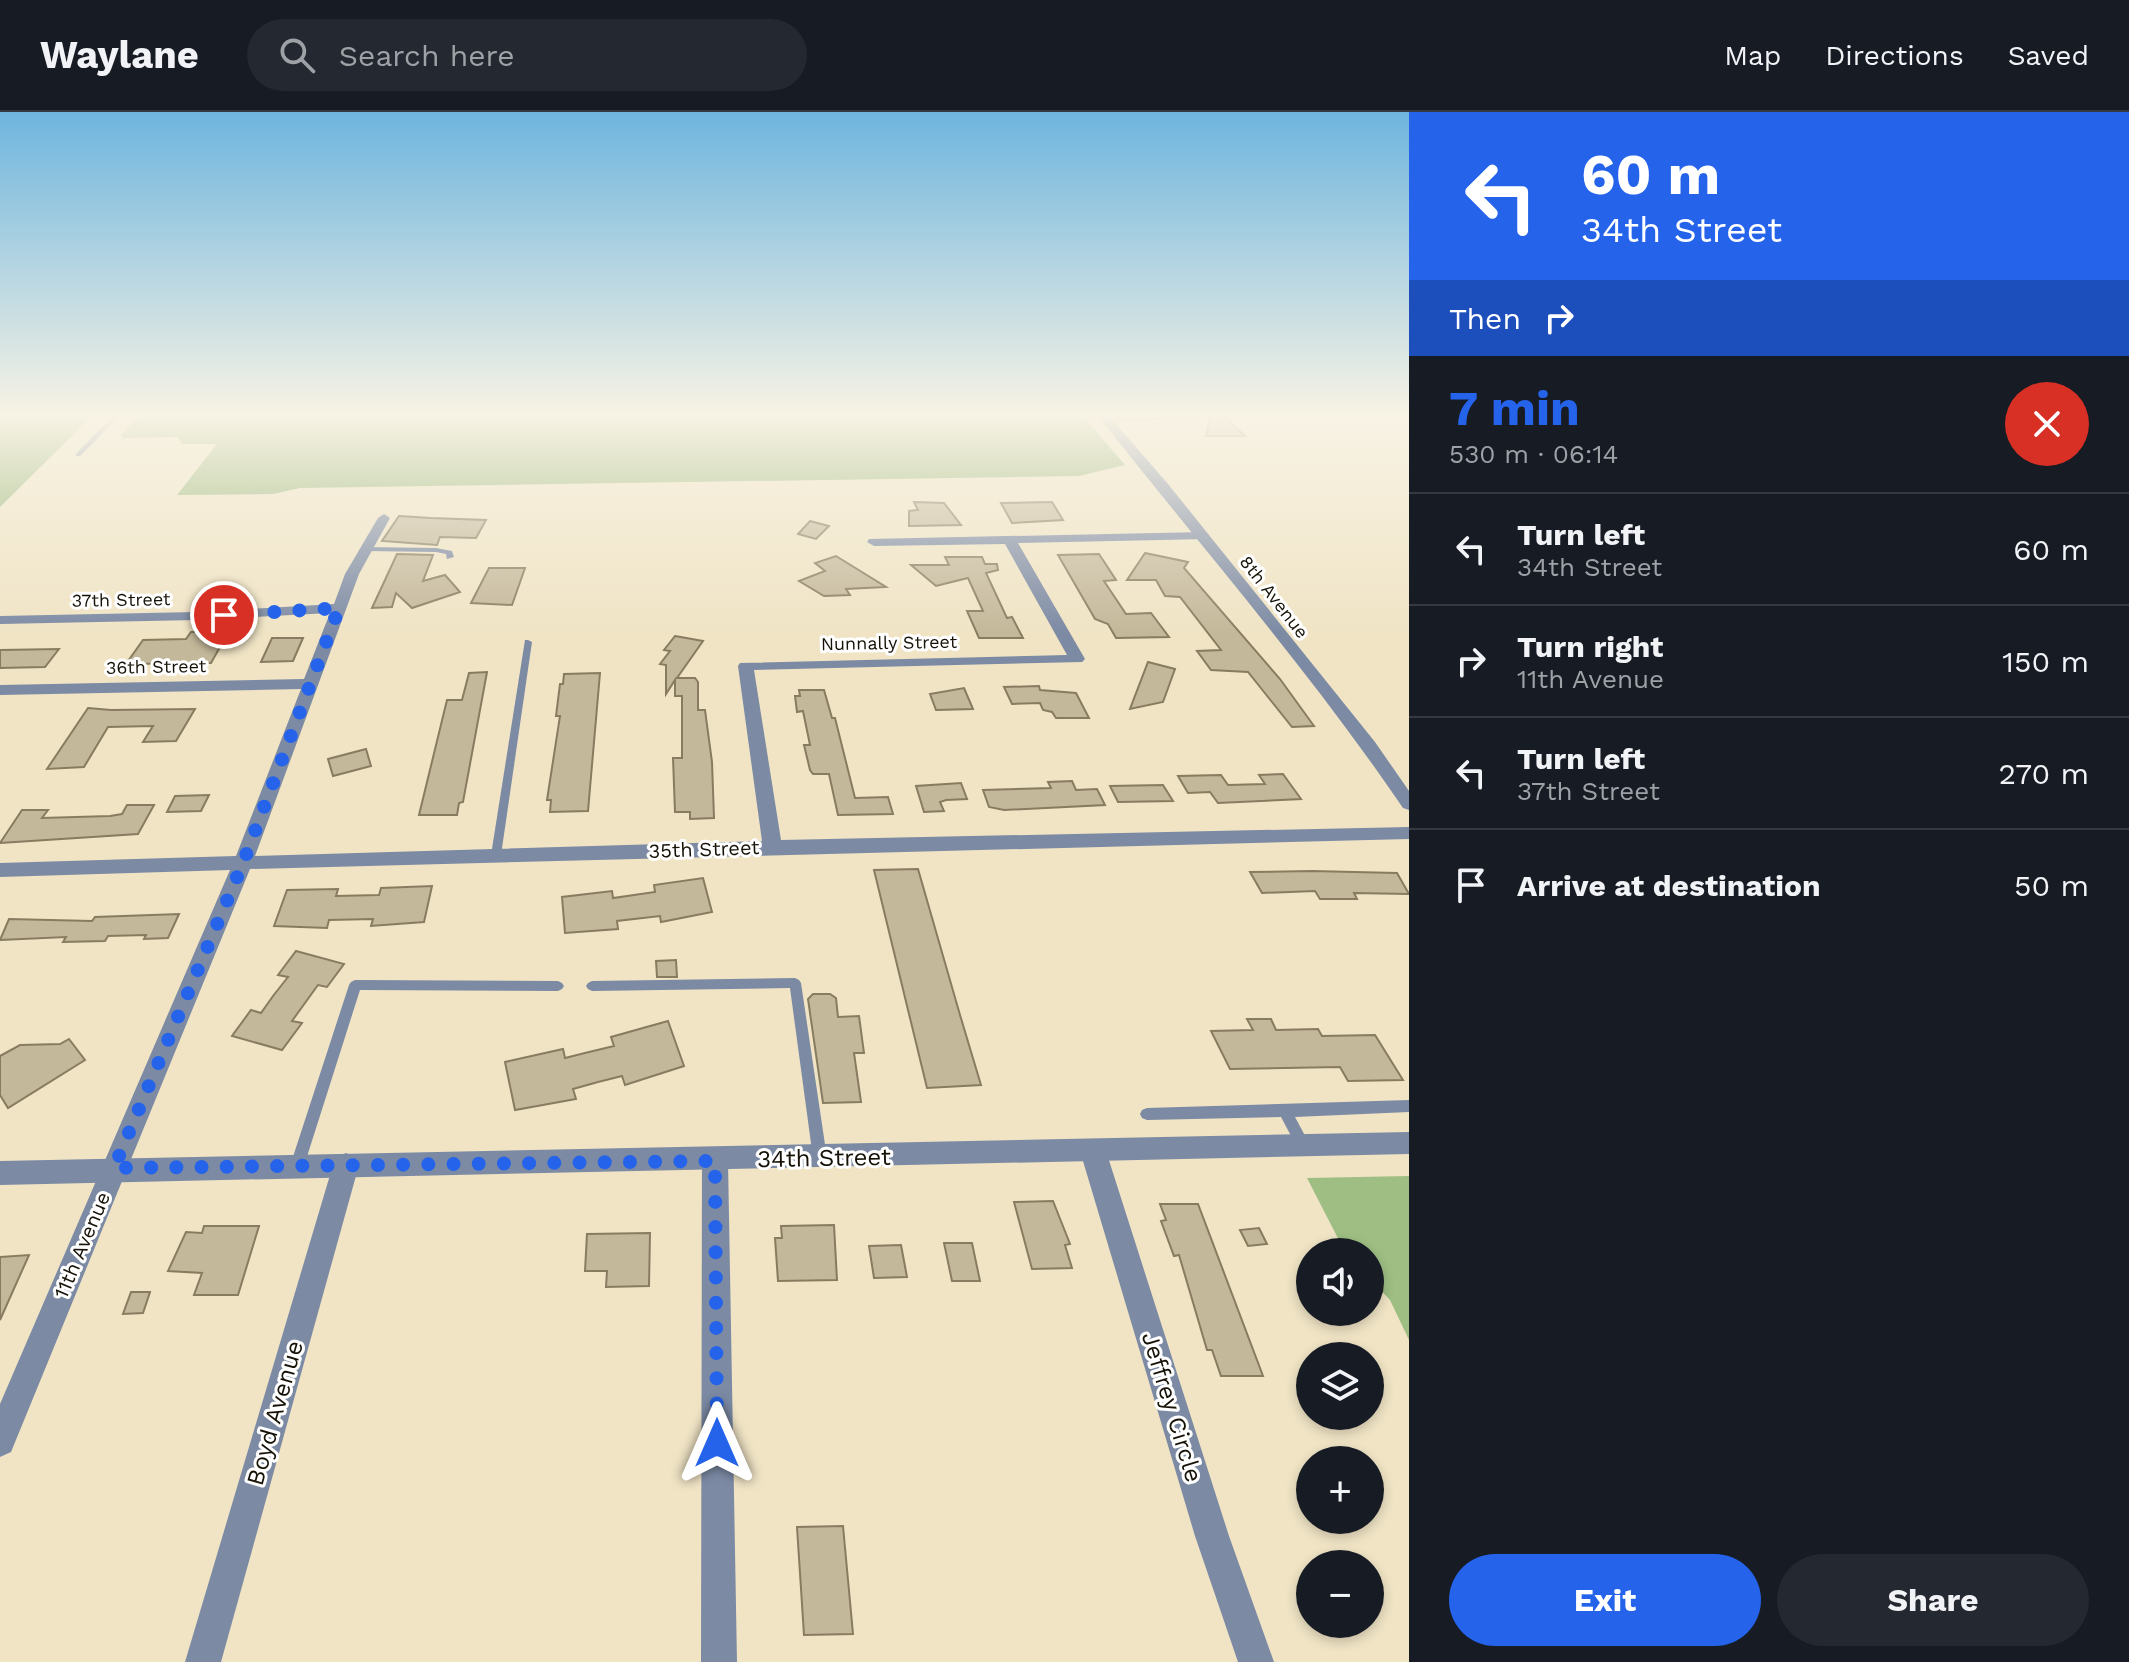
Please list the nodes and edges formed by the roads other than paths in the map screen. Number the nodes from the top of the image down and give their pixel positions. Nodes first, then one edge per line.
1 (1163, 489) edge
2 (384, 518) dead end
3 (1202, 536) junction
4 (1010, 540) junction
5 (874, 542) dead end
6 (364, 549) junction
7 (450, 557) dead end
8 (339, 608) junction
9 (0, 620) edge
10 (528, 642) dead end
11 (312, 684) junction
12 (0, 690) edge
13 (1409, 804) edge
14 (1409, 833) edge
15 (772, 847) junction
16 (496, 855) junction
17 (243, 863) junction
18 (0, 870) edge
19 (558, 986) dead end
20 (592, 986) dead end
21 (1409, 1106) edge
22 (1285, 1111) junction
23 (1147, 1114) dead end
24 (1409, 1143) edge
25 (1303, 1145) junction
26 (1093, 1151) junction
27 (820, 1158) junction
28 (715, 1161) junction
29 (346, 1165) junction
30 (297, 1166) junction
31 (114, 1168) junction
32 (0, 1173) edge
33 (0, 1441) edge
34 (203, 1662) edge
35 (719, 1662) edge
36 (1256, 1662) edge

1 - 3 street, 8th Avenue
2 - 6 street, 11th Avenue
3 - 4 street
3 - 13 street, 8th Avenue
4 - 5 street
4 - 15 street, Nunnally Street
6 - 7 lane
6 - 8 street, 11th Avenue
8 - 9 street, 37th Street
8 - 11 street, 11th Avenue
10 - 16 lane
11 - 12 street, 36th Street
11 - 17 street, 11th Avenue
14 - 15 street, 35th Street
15 - 16 street, 35th Street
16 - 17 street, 35th Street
17 - 18 street, 35th Street
17 - 31 street, 11th Avenue
19 - 30 lane
20 - 27 lane
21 - 22 lane
22 - 23 lane
22 - 25 lane
24 - 25 street, 34th Street
25 - 26 street, 34th Street
26 - 27 street, 34th Street
26 - 36 street, Jeffrey Circle
27 - 28 street, 34th Street
28 - 29 street, 34th Street
28 - 35 street
29 - 30 street, 34th Street
29 - 34 street, Boyd Avenue
30 - 31 street, 34th Street
31 - 32 street, 34th Street
31 - 33 street, 11th Avenue

